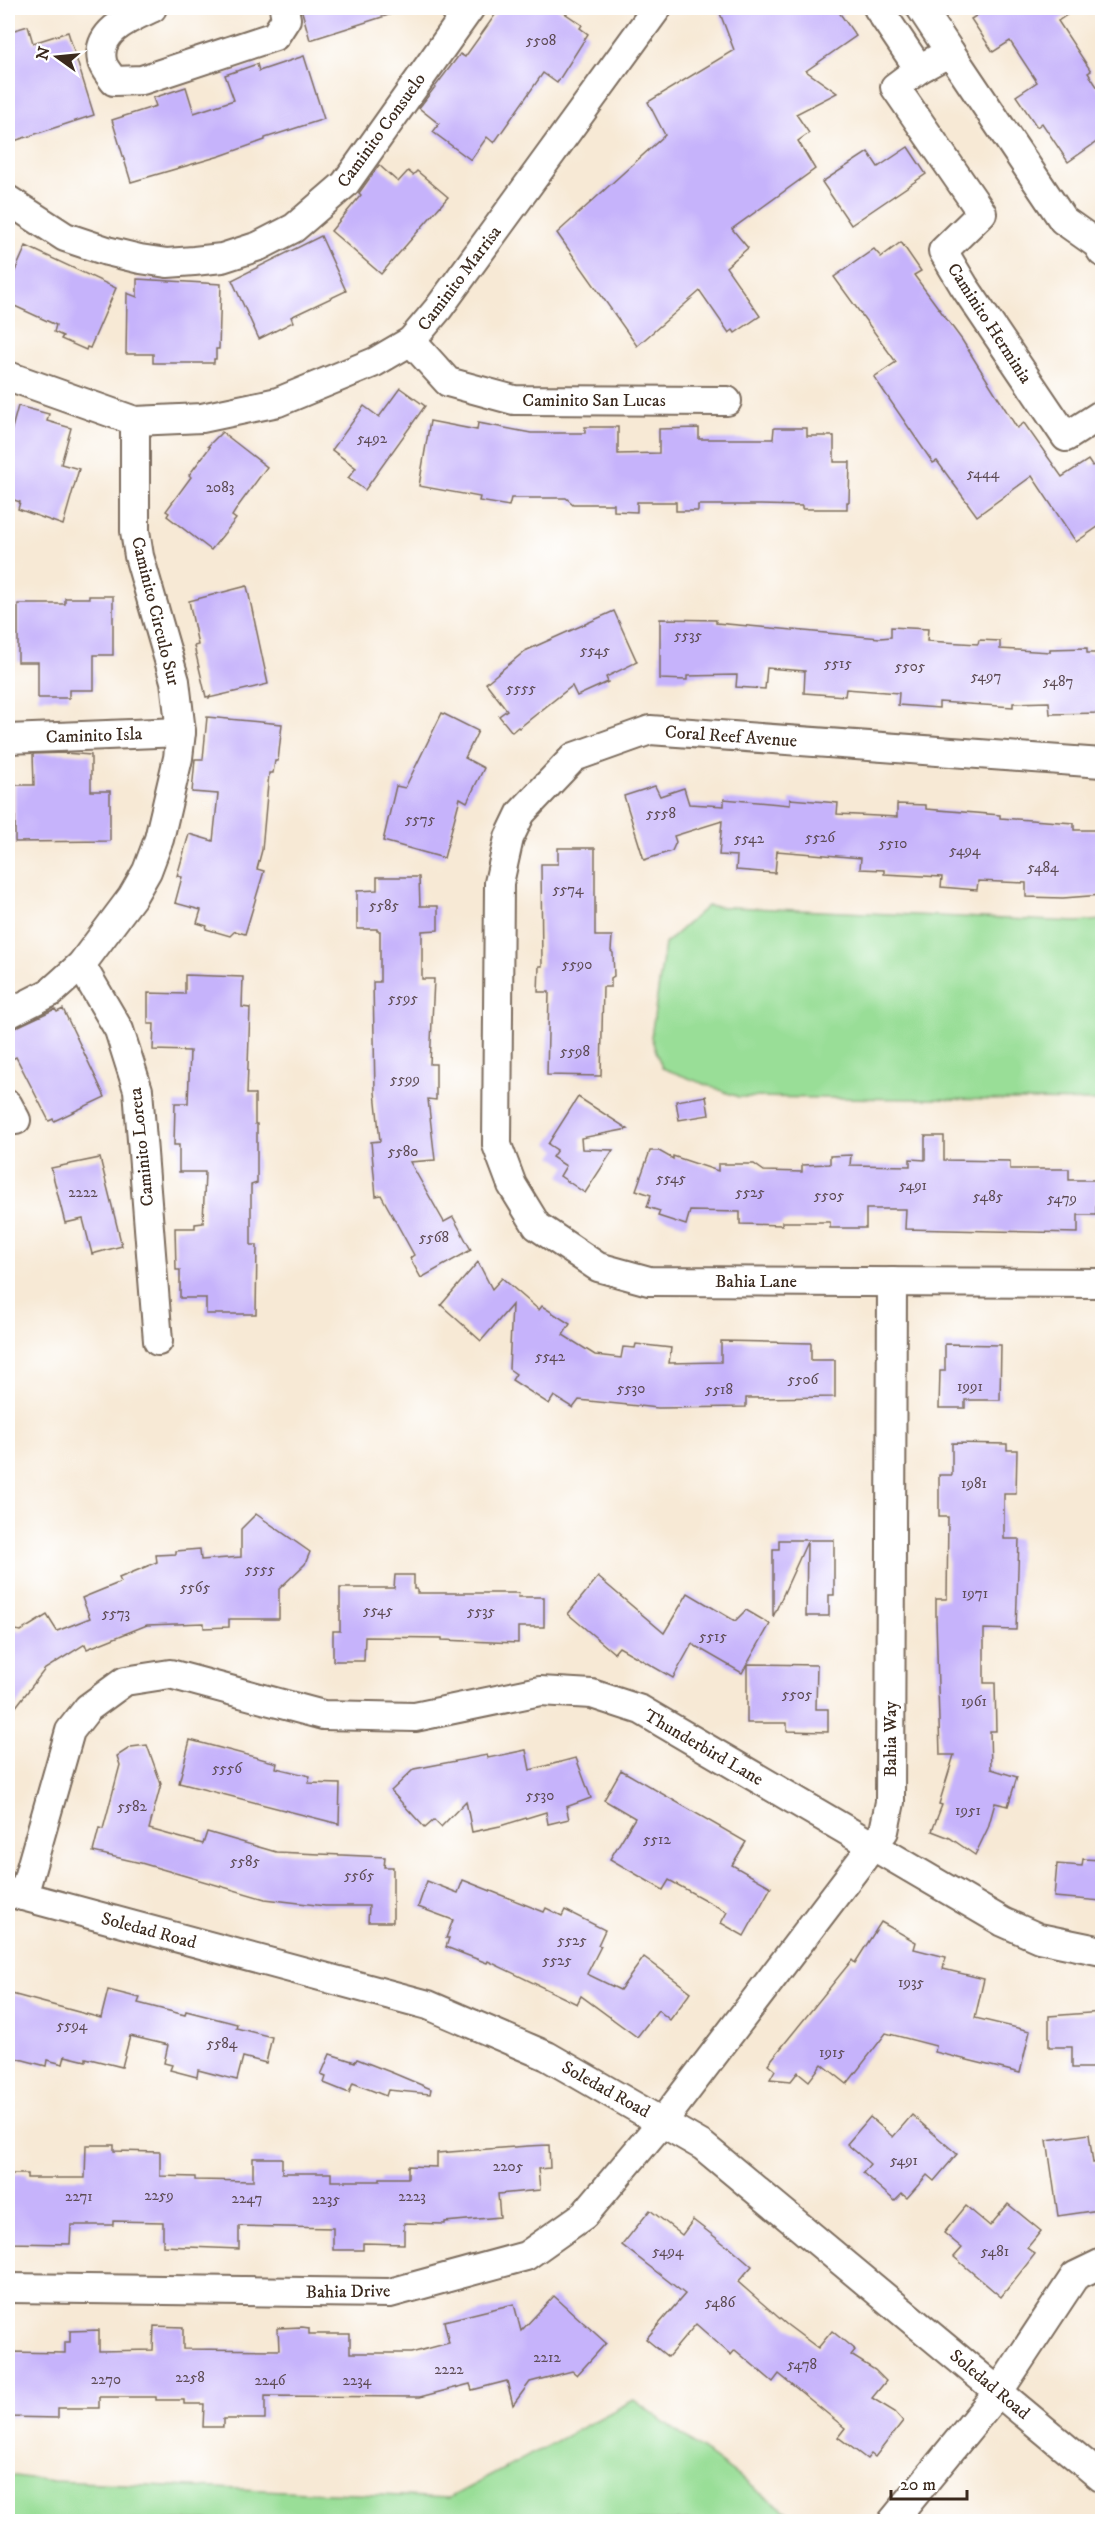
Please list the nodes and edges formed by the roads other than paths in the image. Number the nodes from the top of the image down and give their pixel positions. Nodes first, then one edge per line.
1 (152, 8) edge
2 (284, 8) edge
3 (470, 8) edge
4 (657, 8) edge
5 (878, 8) edge
6 (921, 8) edge
7 (950, 52) junction
8 (919, 69) junction
9 (8, 200) edge
10 (1102, 252) edge
11 (411, 340) junction
12 (8, 376) edge
13 (727, 401) dead end
14 (1102, 414) edge
15 (135, 421) junction
16 (181, 732) junction
17 (8, 739) edge
18 (1102, 763) edge
19 (81, 965) junction
20 (8, 1014) edge
21 (498, 1122) joint
22 (892, 1282) junction
23 (1102, 1283) edge
24 (158, 1341) dead end
25 (872, 1845) junction
26 (15, 1894) edge
27 (1102, 1951) edge
28 (663, 2121) junction
29 (1102, 2262) edge
30 (8, 2288) edge
31 (999, 2391) junction
32 (1102, 2478) edge
33 (892, 2522) edge

1 - 2 street
3 - 9 street, Caminito Consuelo
4 - 11 street, Caminito Marrisa
5 - 8 street
6 - 7 street
7 - 8 street, Caminito Herminia
7 - 10 street
8 - 14 street, Caminito Herminia
11 - 13 street, Caminito San Lucas
11 - 15 street, Caminito Marrisa
12 - 15 street
15 - 16 street, Caminito Circulo Sur
16 - 17 street, Caminito Isla
16 - 19 street, Caminito Circulo Sur
18 - 21 street, Coral Reef Avenue
19 - 20 street, Caminito Circulo Sur
19 - 24 street, Caminito Loreta
21 - 22 street, Bahia Lane
22 - 23 street, Bahia Lane
22 - 25 street, Bahia Way
25 - 26 street, Thunderbird Lane
25 - 27 street, Thunderbird Lane
25 - 28 street, Bahia Way
26 - 28 street, Soledad Road
28 - 30 street, Bahia Drive
28 - 31 street, Soledad Road
29 - 31 street
31 - 32 street, Soledad Road
31 - 33 street

